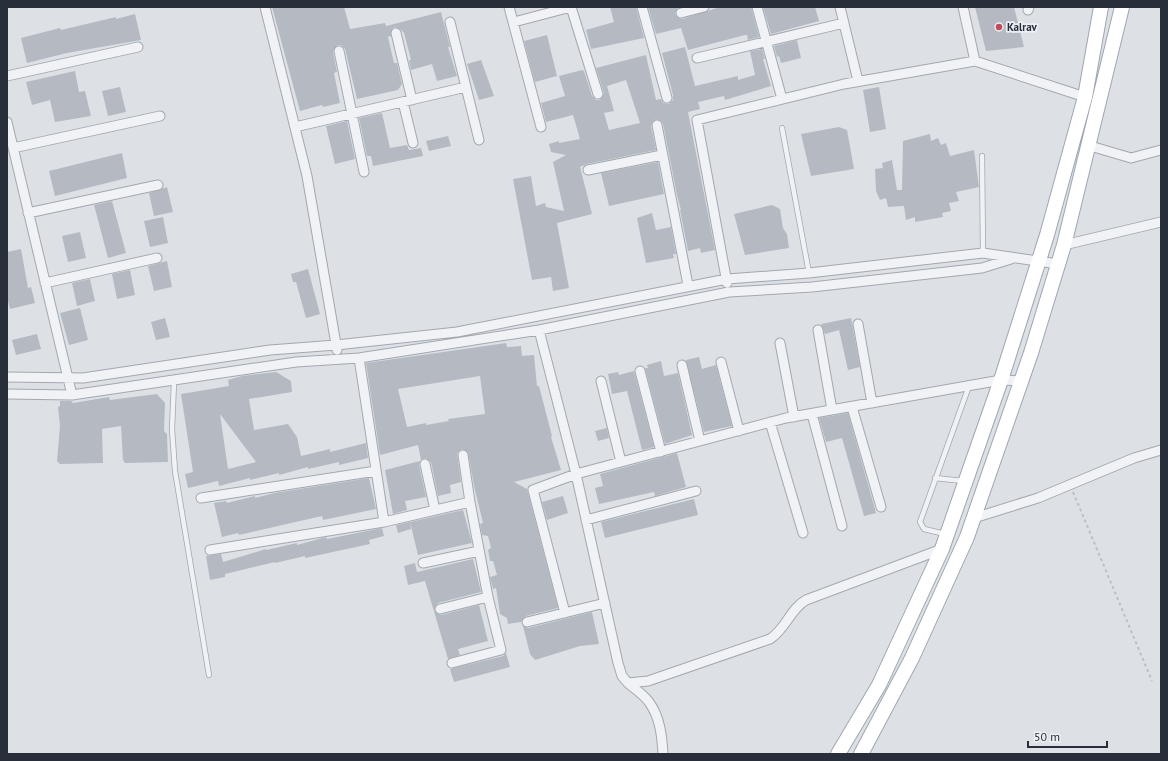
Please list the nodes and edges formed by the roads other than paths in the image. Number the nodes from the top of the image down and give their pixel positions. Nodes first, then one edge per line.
1 (265, 7) edge
2 (509, 7) edge
3 (571, 7) edge
4 (642, 7) edge
5 (704, 7) edge
6 (757, 7) edge
7 (840, 7) edge
8 (963, 7) edge
9 (1101, 7) edge
10 (1122, 7) edge
11 (681, 13) dead end
12 (450, 22) dead end
13 (514, 22) junction
14 (844, 23) junction
15 (1098, 23) junction
16 (1118, 26) junction
17 (396, 33) dead end
18 (766, 41) junction
19 (138, 48) dead end
20 (339, 52) dead end
21 (697, 58) dead end
22 (975, 61) junction
23 (7, 76) edge
24 (858, 81) junction
25 (466, 87) junction
26 (598, 94) dead end
27 (1085, 97) junction
28 (667, 98) dead end
29 (782, 100) junction
30 (407, 101) junction
31 (352, 114) junction
32 (160, 116) dead end
33 (7, 122) edge
34 (657, 125) dead end
35 (541, 127) dead end
36 (295, 128) junction
37 (782, 128) dead end
38 (479, 140) dead end
39 (413, 143) dead end
40 (1087, 145) junction
41 (13, 148) junction
42 (1161, 150) edge
43 (662, 155) junction
44 (982, 156) dead end
45 (588, 170) dead end
46 (364, 172) dead end
47 (158, 185) dead end
48 (28, 213) junction
49 (1161, 222) edge
50 (1064, 245) junction
51 (983, 253) junction
52 (157, 258) dead end
53 (1012, 259) junction
54 (1038, 260) junction
55 (1058, 264) junction
56 (809, 273) junction
57 (727, 279) junction
58 (45, 283) junction
59 (688, 285) junction
60 (729, 292) junction
61 (858, 324) dead end
62 (539, 330) junction
63 (818, 330) dead end
64 (780, 343) dead end
65 (336, 345) junction
66 (359, 358) junction
67 (338, 359) junction
68 (721, 362) dead end
69 (682, 366) dead end
70 (640, 372) dead end
71 (7, 377) edge
72 (68, 379) junction
73 (1001, 380) junction
74 (601, 381) dead end
75 (1022, 381) junction
76 (174, 382) junction
77 (969, 386) junction
78 (7, 394) edge
79 (72, 396) junction
80 (872, 403) junction
81 (852, 407) junction
82 (832, 410) junction
83 (812, 414) junction
84 (794, 417) junction
85 (770, 422) junction
86 (739, 431) junction
87 (700, 441) junction
88 (1161, 450) edge
89 (661, 452) junction
90 (463, 455) dead end
91 (621, 462) junction
92 (425, 464) dead end
93 (376, 471) junction
94 (576, 474) junction
95 (935, 478) junction
96 (965, 481) junction
97 (696, 490) dead end
98 (201, 498) dead end
99 (470, 502) junction
100 (881, 507) dead end
101 (435, 510) junction
102 (974, 518) junction
103 (586, 520) junction
104 (384, 522) junction
105 (842, 526) dead end
106 (802, 533) dead end
107 (947, 534) junction
108 (942, 549) junction
109 (210, 550) dead end
110 (479, 551) junction
111 (423, 563) dead end
112 (488, 597) junction
113 (605, 603) junction
114 (440, 609) dead end
115 (565, 613) junction
116 (527, 622) dead end
117 (452, 663) dead end
118 (209, 675) dead end
119 (628, 683) junction
120 (662, 754) edge
121 (838, 754) edge
122 (861, 754) edge

1 - 36 street
2 - 13 street
3 - 13 street
3 - 26 street
4 - 28 street
5 - 11 street
6 - 18 street
7 - 14 street
8 - 22 street
9 - 15 main road
10 - 16 main road
12 - 25 street
13 - 35 street
14 - 18 street
14 - 24 street
15 - 16 main road
15 - 27 main road
16 - 40 main road
17 - 30 street
18 - 21 street
18 - 29 street
19 - 23 street
20 - 31 street
22 - 24 street
22 - 27 street
24 - 29 street
25 - 30 street
25 - 38 street
27 - 54 main road
29 - 57 street
30 - 31 street
30 - 39 street
31 - 36 street
31 - 46 street
32 - 41 street
33 - 41 street
34 - 43 street
36 - 65 street
37 - 56 lane
40 - 42 street
40 - 50 main road
41 - 48 street
43 - 45 street
43 - 59 street
44 - 51 lane
47 - 48 street
48 - 58 street
49 - 50 street
50 - 55 main road
51 - 53 street
51 - 56 street
52 - 58 street
53 - 54 street
53 - 60 street
54 - 55 street
54 - 73 main road
55 - 75 main road
56 - 57 street
57 - 59 street
57 - 60 street
58 - 72 street
59 - 65 street
60 - 62 street
61 - 80 street
62 - 66 street
62 - 94 street
63 - 82 street
64 - 84 street
65 - 67 street
65 - 72 street
66 - 67 street
66 - 93 street
67 - 76 street
68 - 86 street
69 - 87 street
70 - 89 street
71 - 72 street
72 - 79 street
73 - 75 street
73 - 77 street
73 - 96 main road
74 - 91 street
75 - 102 main road
76 - 79 street
76 - 118 lane
77 - 80 street
77 - 95 lane
78 - 79 street
80 - 81 street
81 - 82 street
81 - 100 street
82 - 83 street
83 - 84 street
83 - 105 street
84 - 85 street
85 - 86 street
85 - 106 street
86 - 87 street
87 - 89 street
88 - 102 street
89 - 91 street
90 - 99 street
91 - 94 street
92 - 101 street
93 - 98 street
93 - 104 street
94 - 103 street
94 - 115 street
95 - 96 lane
95 - 107 lane
96 - 107 main road
97 - 103 street
99 - 101 street
99 - 110 street
101 - 104 street
102 - 122 main road
103 - 113 street
104 - 109 street
107 - 108 main road
108 - 119 street
108 - 121 main road
110 - 111 street
110 - 112 street
112 - 114 street
112 - 117 street
113 - 115 street
113 - 119 street
115 - 116 street
119 - 120 street

